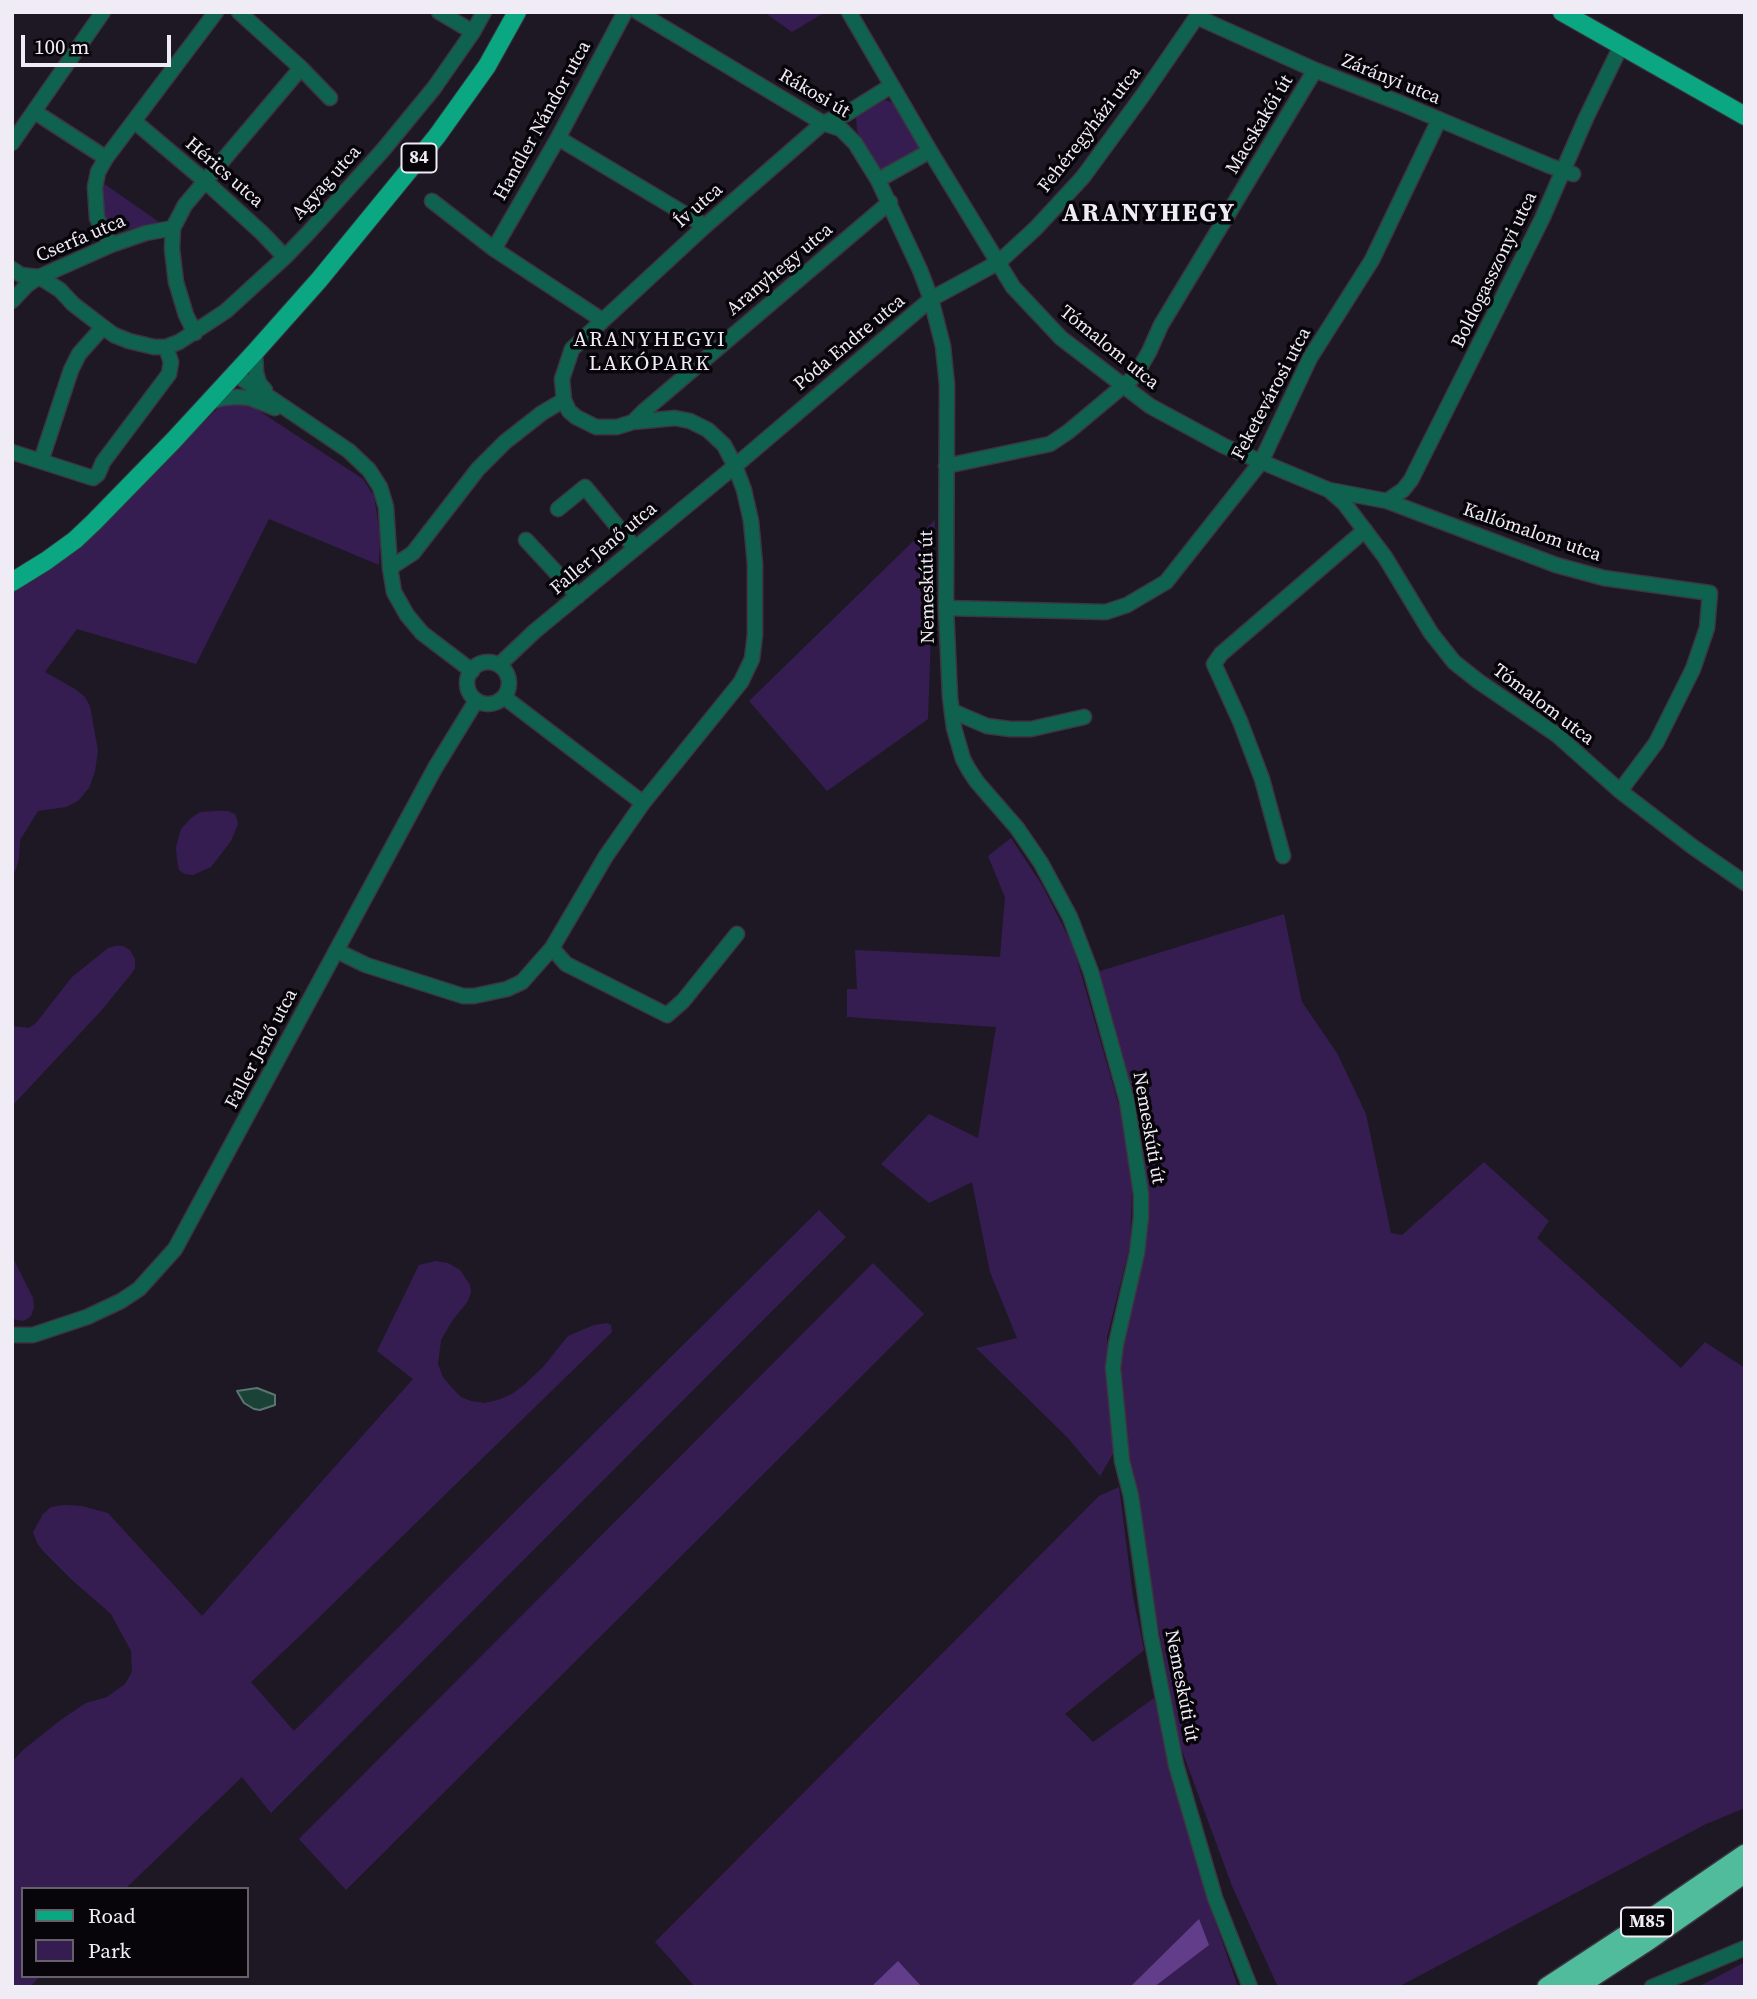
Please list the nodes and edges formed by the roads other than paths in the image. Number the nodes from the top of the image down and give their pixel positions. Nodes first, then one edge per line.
1 (103, 12) edge
2 (216, 12) edge
3 (239, 12) edge
4 (439, 12) edge
5 (484, 12) edge
6 (517, 12) edge
7 (625, 12) edge
8 (638, 12) edge
9 (849, 12) edge
10 (1562, 12) edge
11 (1198, 15) edge
12 (473, 32) junction
13 (1621, 46) junction
14 (302, 68) junction
15 (1315, 70) junction
16 (891, 86) junction
17 (330, 98) dead end
18 (35, 112) junction
19 (1745, 116) edge
20 (1439, 120) junction
21 (134, 121) junction
22 (823, 123) junction
23 (558, 138) junction
24 (12, 143) edge
25 (930, 151) junction
26 (106, 158) junction
27 (1568, 173) junction
28 (878, 180) junction
29 (205, 181) junction
30 (432, 201) dead end
31 (890, 202) junction
32 (705, 226) junction
33 (173, 228) junction
34 (111, 246) junction
35 (494, 249) junction
36 (285, 257) junction
37 (999, 262) junction
38 (12, 269) edge
39 (38, 277) junction
40 (931, 299) junction
41 (12, 301) edge
42 (602, 320) junction
43 (103, 327) junction
44 (195, 333) junction
45 (166, 347) junction
46 (256, 352) junction
47 (235, 374) junction
48 (1124, 387) junction
49 (250, 398) junction
50 (564, 400) junction
51 (210, 402) junction
52 (290, 412) junction
53 (633, 422) junction
54 (12, 452) edge
55 (41, 461) junction
56 (1261, 463) junction
57 (735, 466) junction
58 (946, 466) junction
59 (1329, 490) junction
60 (1387, 501) junction
61 (558, 509) dead end
62 (1365, 530) junction
63 (526, 540) dead end
64 (635, 548) junction
65 (390, 568) junction
66 (12, 582) edge
67 (578, 596) junction
68 (946, 608) junction
69 (499, 665) junction
70 (472, 671) junction
71 (504, 697) junction
72 (476, 701) junction
73 (952, 711) junction
74 (1084, 717) dead end
75 (1620, 791) junction
76 (643, 803) junction
77 (1283, 856) dead end
78 (1745, 883) edge
79 (737, 934) dead end
80 (552, 948) junction
81 (337, 951) junction
82 (12, 1335) edge
83 (1745, 1854) edge
84 (1745, 1873) edge
85 (1745, 1948) edge
86 (1250, 1987) edge
87 (1547, 1987) edge
88 (1577, 1987) edge
89 (1652, 1987) edge

1 - 18 street
2 - 21 street
3 - 14 street
4 - 12 street
5 - 12 street, Agyag utca
6 - 46 main road, 84
7 - 23 street, Handler Nándor utca
8 - 22 street, Rákosi út
9 - 16 street, Tómalom utca
10 - 13 main road
11 - 15 street, Zárányi utca
11 - 37 street, Fehéregyházi utca
12 - 36 street, Agyag utca
13 - 19 main road
13 - 27 street, Boldogasszonyi utca
14 - 17 street
14 - 29 street
15 - 20 street, Zárányi utca
15 - 48 street, Macskakői út
16 - 22 street, Ív utca
16 - 25 street, Tómalom utca
18 - 24 street
18 - 26 street
20 - 27 street, Zárányi utca
20 - 56 street, Feketevárosi utca
21 - 26 street
21 - 29 street, Hérics utca
22 - 28 street, Rákosi út
22 - 32 street, Ív utca
23 - 32 street
23 - 35 street, Handler Nándor utca
25 - 28 street
25 - 37 street, Tómalom utca
26 - 34 street
27 - 60 street, Boldogasszonyi utca
28 - 31 street, Rákosi út
29 - 33 street
29 - 36 street, Hérics utca
30 - 35 street
31 - 40 street, Rákosi út
31 - 53 street, Aranyhegy utca
32 - 42 street, Ív utca
33 - 34 street, Cserfa utca
33 - 44 street
34 - 39 street, Cserfa utca
35 - 42 street
36 - 44 street, Agyag utca
37 - 40 street, Póda Endre utca
37 - 48 street, Tómalom utca
38 - 39 street
39 - 41 street, Cserfa utca
39 - 43 street
40 - 57 street, Póda Endre utca
40 - 58 street, Nemeskúti út
42 - 50 street, Ív utca
43 - 45 street
43 - 55 street
44 - 45 street, Agyag utca
45 - 55 street
46 - 47 main road, 84
46 - 52 street
47 - 49 street
47 - 51 main road, 84
47 - 52 street
48 - 56 street, Tómalom utca
48 - 58 street, Macskakői út
49 - 51 street
49 - 52 street
50 - 53 street
50 - 65 street
51 - 66 main road, 84
52 - 65 street
53 - 57 street
54 - 55 street
56 - 59 street, Tómalom utca
56 - 68 street, Feketevárosi utca
57 - 64 street, Faller Jenő utca
57 - 76 street
58 - 68 street, Nemeskúti út
59 - 60 street, Tómalom utca
59 - 62 street, Tómalom utca
60 - 75 street, Kallómalom utca
61 - 64 street
62 - 75 street, Tómalom utca
62 - 77 street
63 - 67 street
64 - 67 street, Faller Jenő utca
65 - 70 street
67 - 69 street, Faller Jenő utca
68 - 73 street, Nemeskúti út
69 - 70 street
69 - 71 street
70 - 72 street
71 - 72 street
71 - 76 street
72 - 81 street, Faller Jenő utca
73 - 74 street
73 - 86 street, Nemeskúti út
75 - 78 street, Tómalom utca
76 - 80 street
79 - 80 street
80 - 81 street
81 - 82 street, Faller Jenő utca
83 - 87 highway, M85
84 - 88 highway, M85
85 - 89 street

